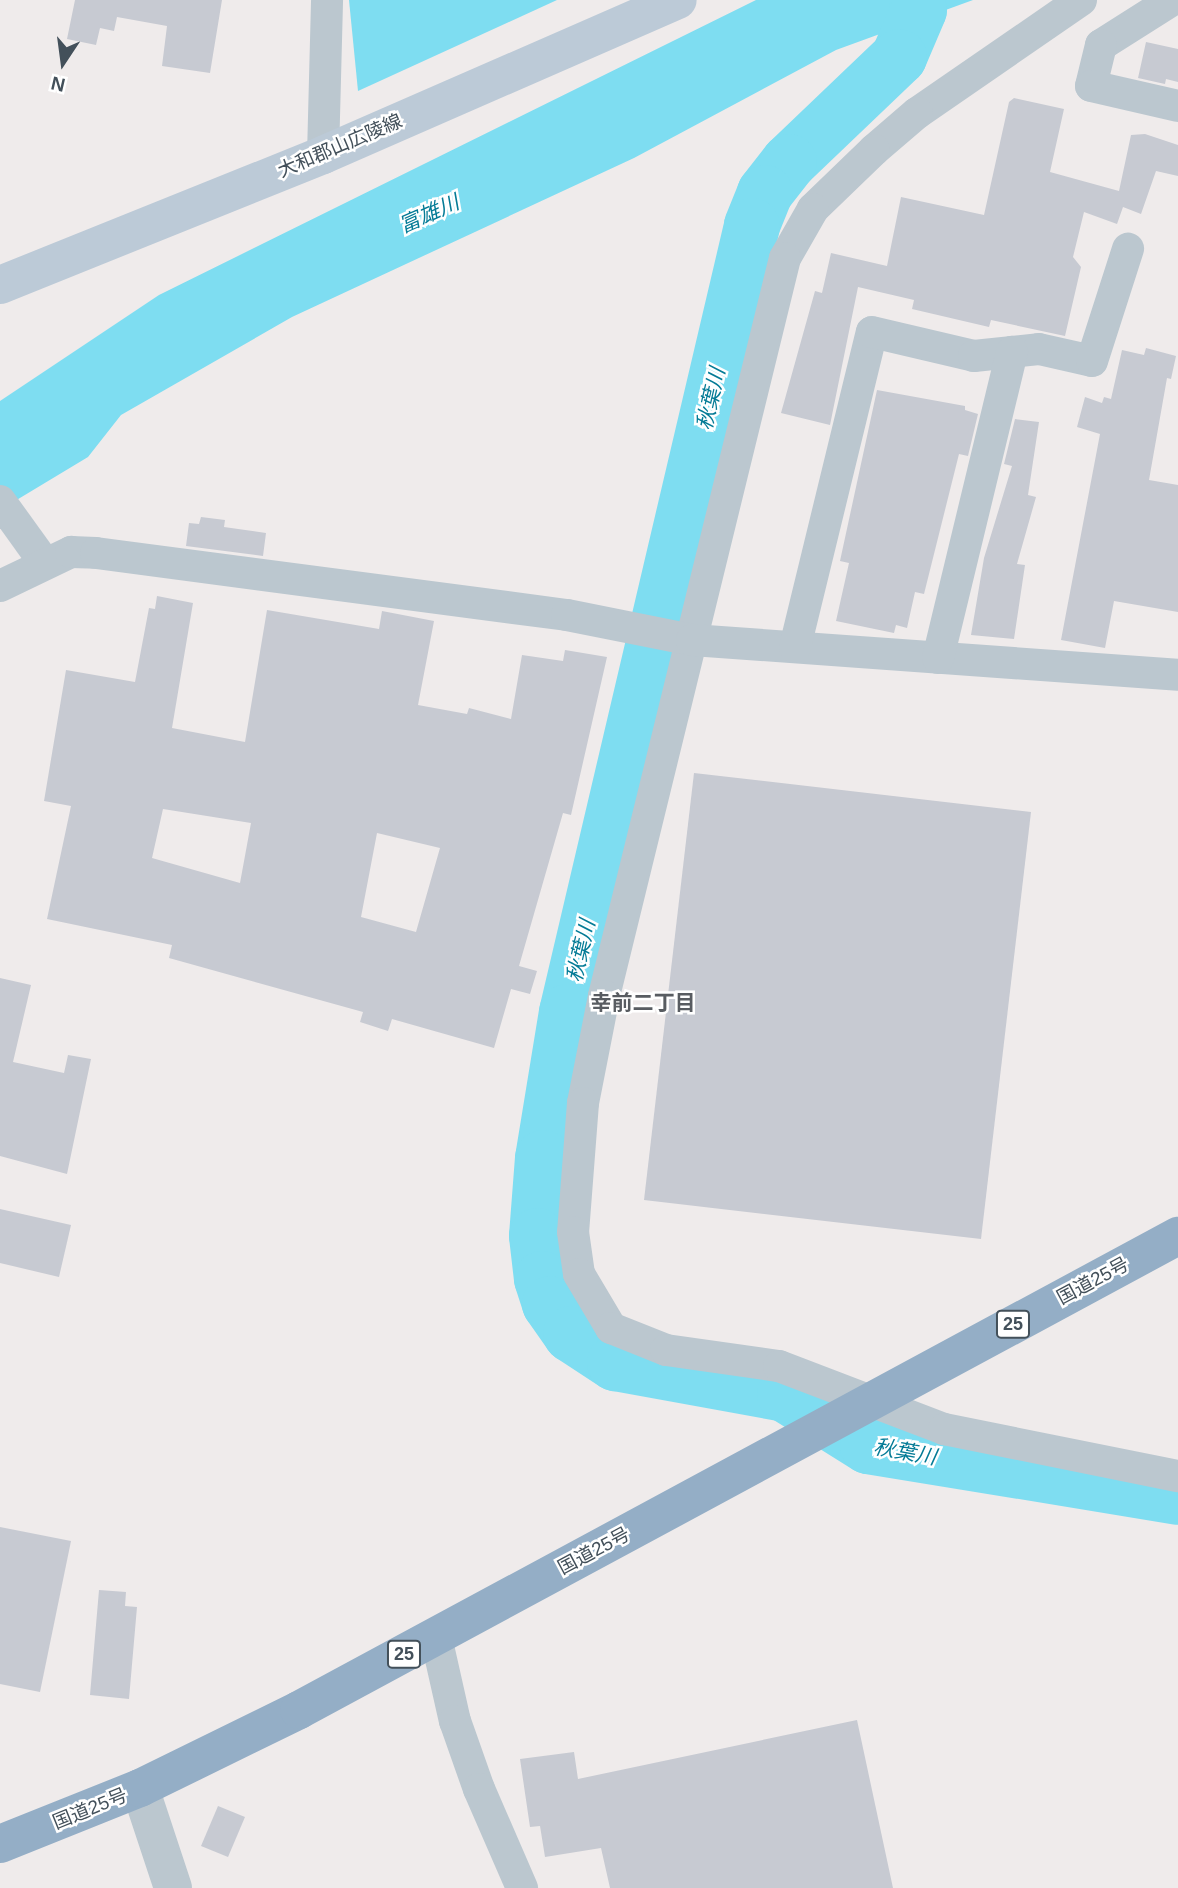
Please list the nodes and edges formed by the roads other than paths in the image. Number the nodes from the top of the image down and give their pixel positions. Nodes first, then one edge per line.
1 (327, 0) edge
2 (678, 0) edge
3 (1081, 0) edge
4 (1172, 0) edge
5 (1178, 106) edge
6 (323, 155) junction
7 (1128, 249) dead end
8 (0, 285) edge
9 (1012, 352) junction
10 (9, 513) edge
11 (44, 562) junction
12 (0, 586) edge
13 (692, 640) junction
14 (794, 648) junction
15 (938, 658) junction
16 (1178, 675) edge
17 (1178, 1236) edge
18 (859, 1408) junction
19 (1178, 1476) edge
20 (436, 1637) junction
21 (140, 1788) junction
22 (0, 1844) edge
23 (173, 1888) edge
24 (522, 1888) edge

1 - 6 street
2 - 6 main road, 大和郡山広陵線
3 - 13 street
4 - 5 street
6 - 8 main road, 大和郡山広陵線
7 - 9 street
9 - 14 street
9 - 15 street
10 - 11 street
11 - 12 street
11 - 13 street
13 - 14 street
13 - 18 street
14 - 15 street
15 - 16 street
17 - 18 highway, 国道25号 / 25
18 - 19 street
18 - 20 highway, 国道25号 / 25
20 - 21 highway, 国道25号 / 25
20 - 24 street
21 - 22 highway, 国道25号 / 25
21 - 23 street

